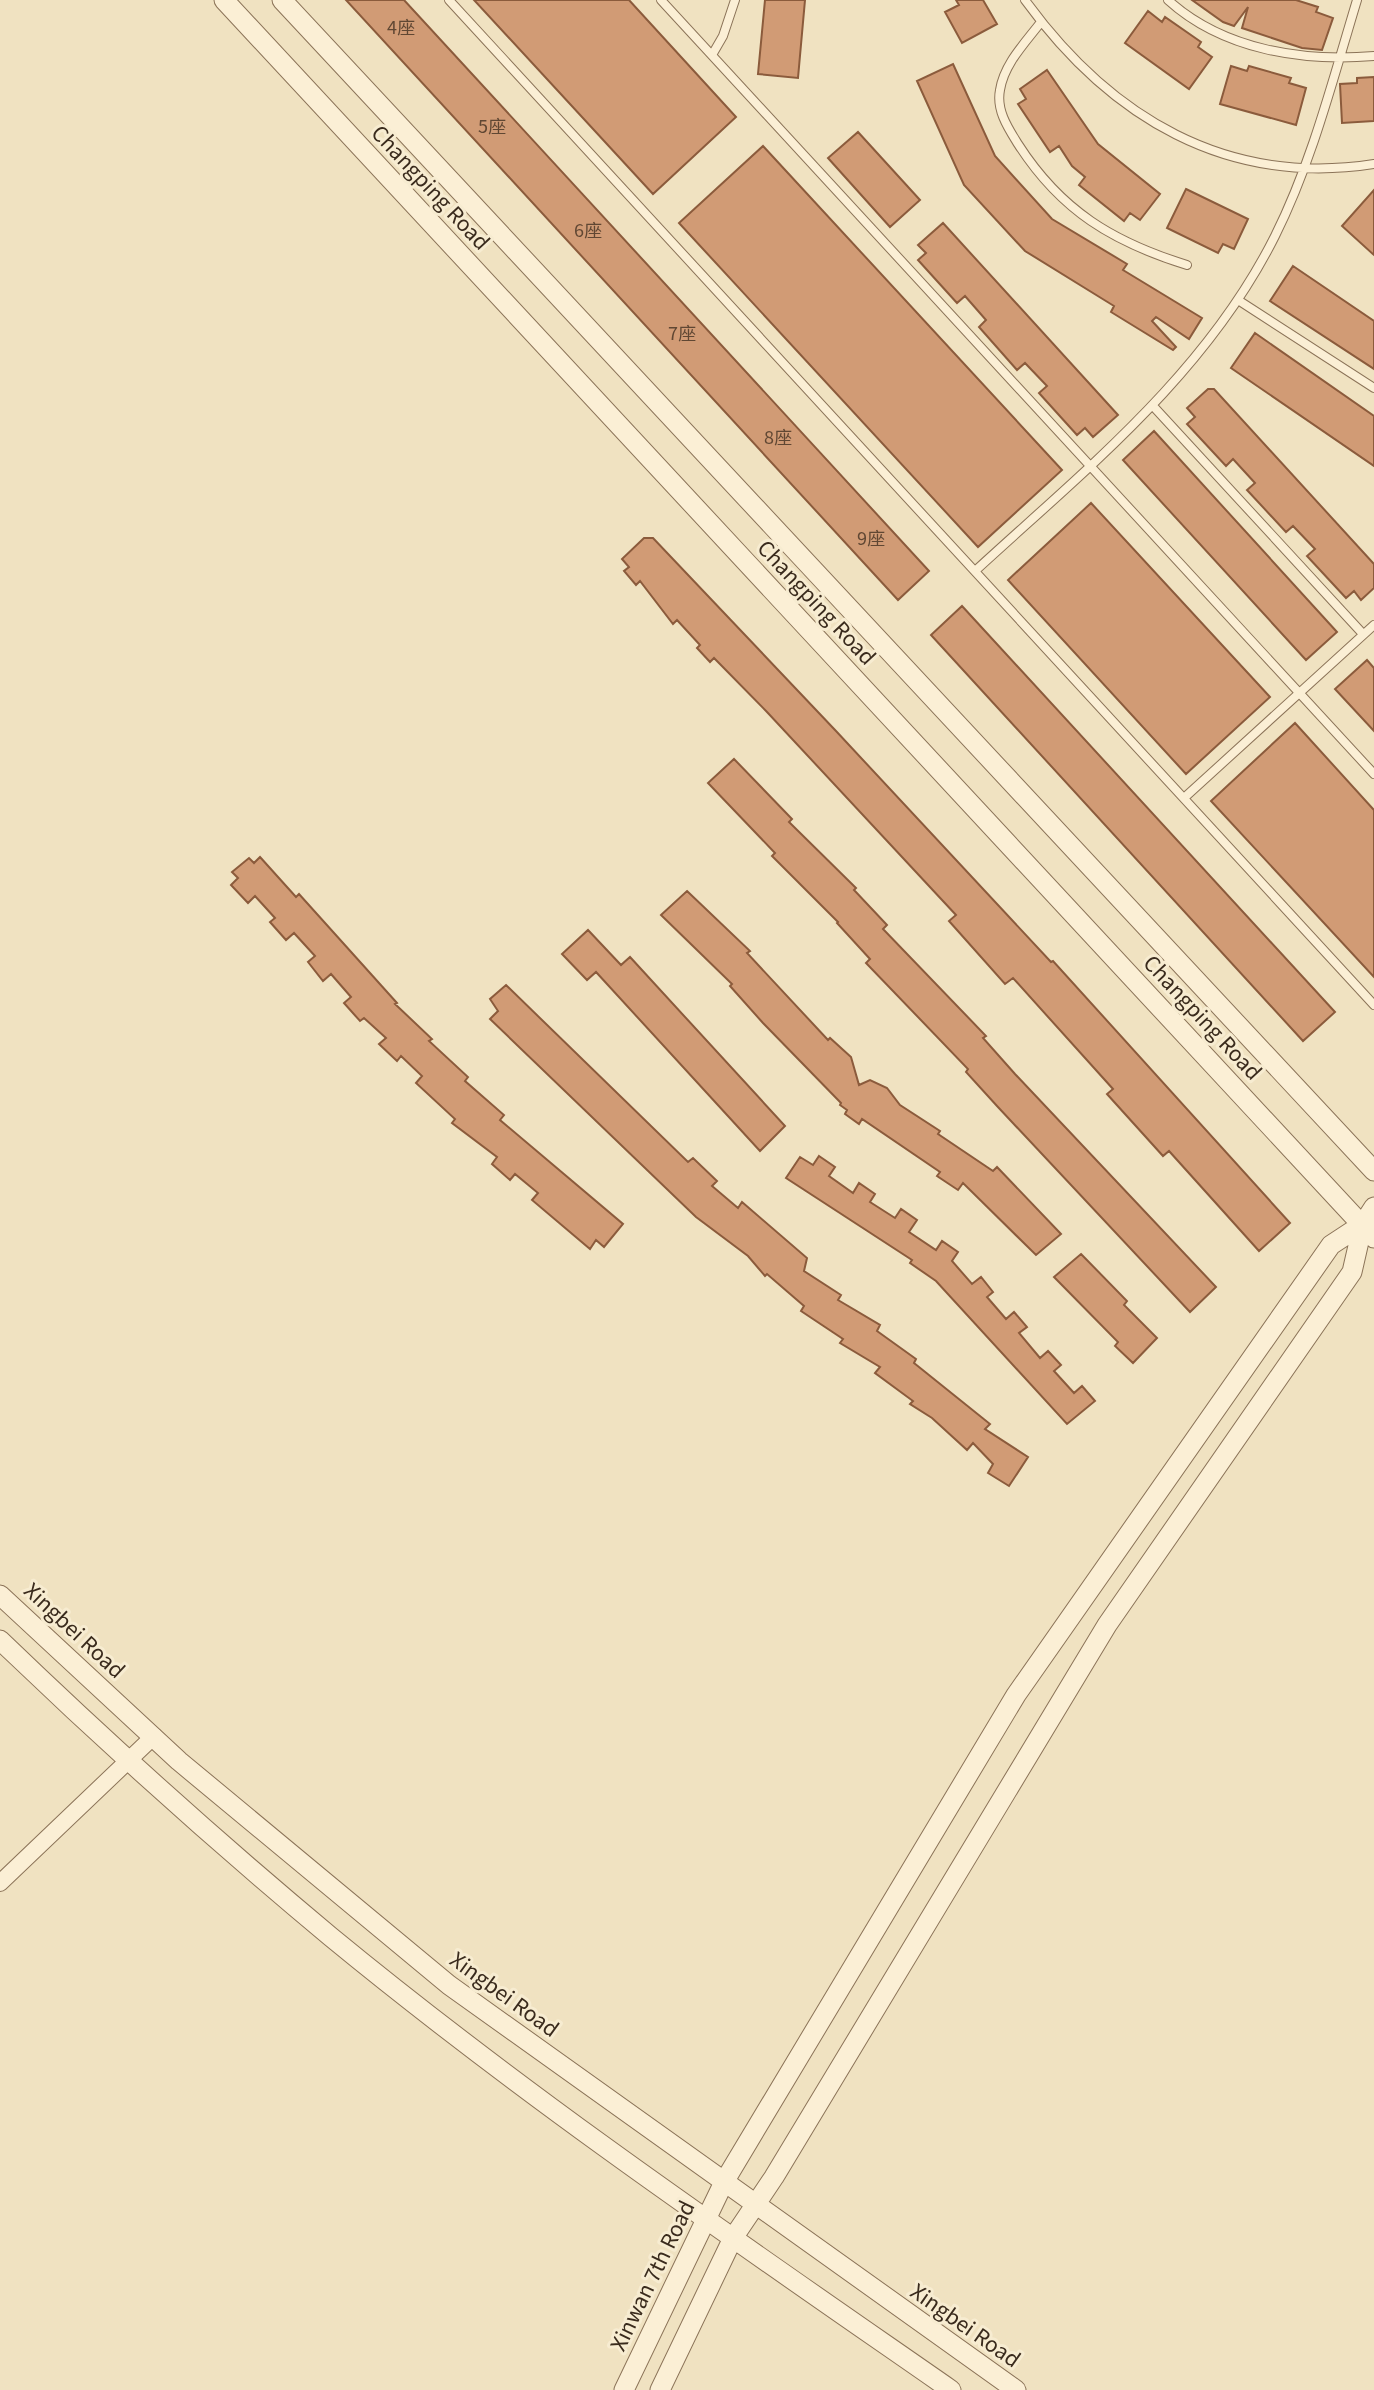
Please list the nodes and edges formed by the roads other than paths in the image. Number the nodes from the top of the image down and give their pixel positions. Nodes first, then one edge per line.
1 (223, 0) edge
2 (282, 0) edge
3 (449, 0) edge
4 (661, 0) edge
5 (735, 0) edge
6 (1025, 0) edge
7 (1168, 0) edge
8 (1357, 0) edge
9 (1041, 22) junction
10 (712, 55) junction
11 (1374, 56) edge
12 (1339, 59) junction
13 (1374, 164) edge
14 (1305, 168) junction
15 (1187, 265) dead end
16 (1238, 300) junction
17 (1374, 388) edge
18 (1153, 406) junction
19 (1090, 466) junction
20 (975, 571) junction
21 (1374, 625) edge
22 (1363, 634) junction
23 (1300, 693) junction
24 (1374, 774) edge
25 (1184, 798) junction
26 (1374, 1005) edge
27 (1374, 1171) edge
28 (1374, 1207) edge
29 (1368, 1231) edge
30 (0, 1595) edge
31 (0, 1640) edge
32 (154, 1736) junction
33 (128, 1763) junction
34 (0, 1883) edge
35 (724, 2182) junction
36 (756, 2205) junction
37 (706, 2218) junction
38 (733, 2238) junction
39 (624, 2390) edge
40 (660, 2390) edge
41 (951, 2390) edge
42 (1016, 2390) edge

1 - 29 street, Changping Road
2 - 27 street, Changping Road
3 - 20 lane
4 - 10 lane
5 - 10 lane
6 - 9 lane
7 - 12 lane
8 - 12 lane
9 - 14 lane
9 - 15 lane
10 - 19 lane
11 - 12 lane
12 - 14 lane
13 - 14 lane
14 - 16 lane
16 - 17 lane
16 - 18 lane
18 - 19 lane
18 - 22 lane
19 - 20 lane
19 - 23 lane
20 - 25 lane
21 - 22 lane
22 - 23 lane
23 - 24 lane
23 - 25 lane
25 - 26 lane
28 - 29 street
29 - 35 street, Xinwan 7th Road
29 - 36 street
30 - 32 street, Xingbei Road
31 - 33 street
32 - 33 street
32 - 35 street, Xingbei Road
33 - 34 street
33 - 37 street
35 - 36 street, Xingbei Road
35 - 37 street, Xinwan 7th Road
36 - 38 street
36 - 42 street, Xingbei Road
37 - 38 street
37 - 39 street, Xinwan 7th Road
38 - 40 street
38 - 41 street

